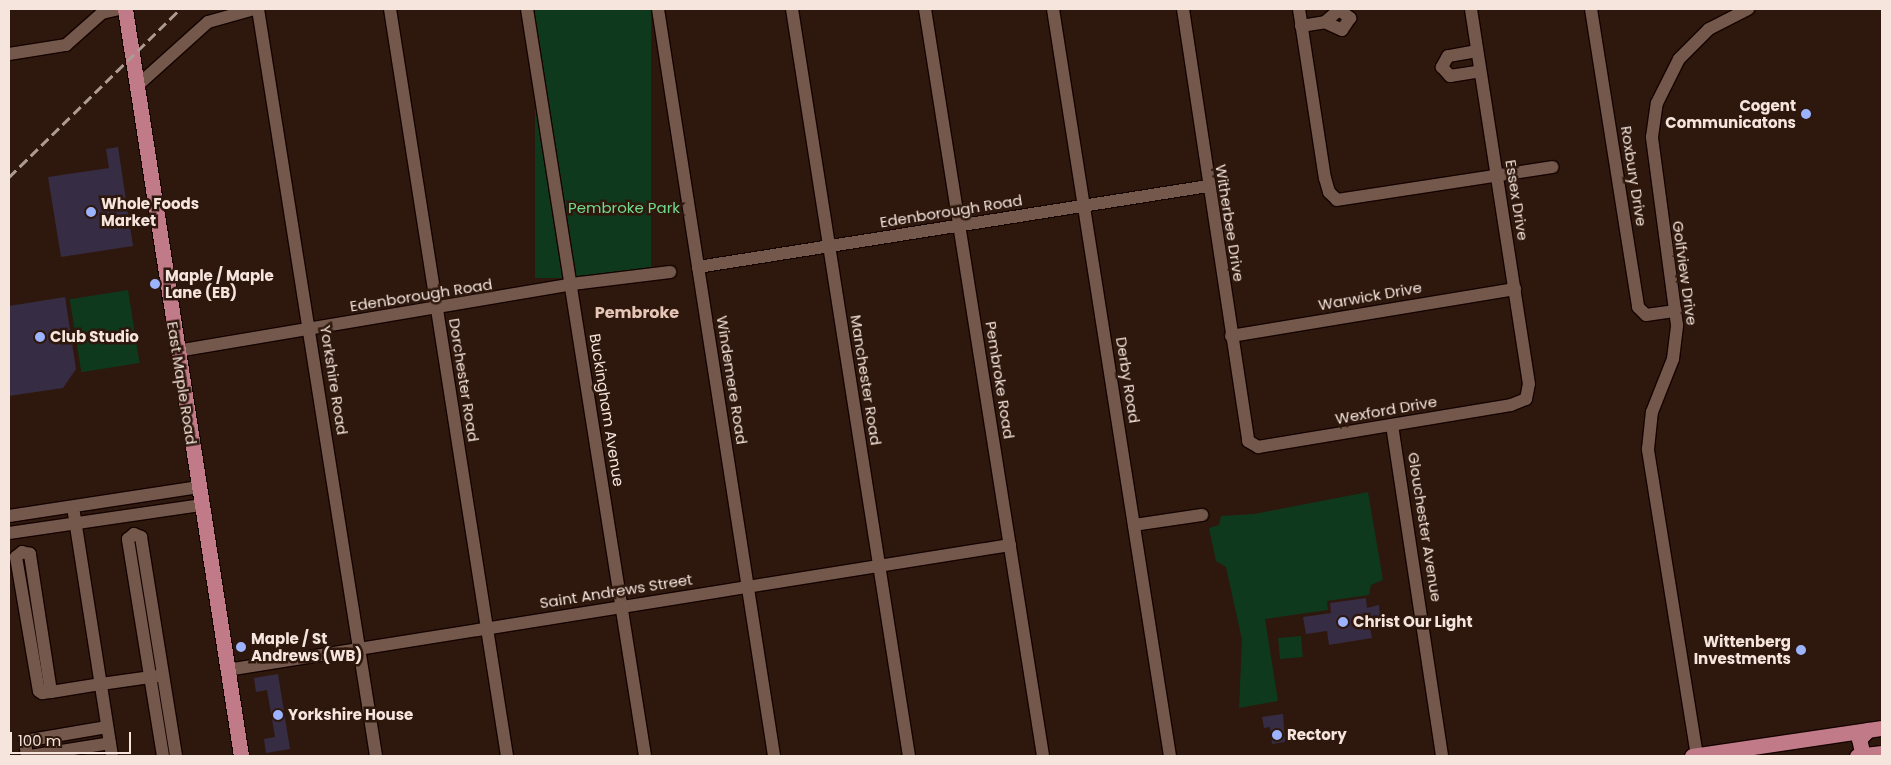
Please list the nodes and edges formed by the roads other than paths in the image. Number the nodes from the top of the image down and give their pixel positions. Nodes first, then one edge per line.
1 (120, 9) edge
2 (125, 9) edge
3 (256, 9) edge
4 (390, 9) edge
5 (527, 9) edge
6 (658, 9) edge
7 (792, 9) edge
8 (925, 9) edge
9 (1053, 9) edge
10 (1183, 9) edge
11 (1298, 9) edge
12 (1471, 9) edge
13 (1591, 9) edge
14 (1748, 9) edge
15 (1325, 22) dead end
16 (1301, 26) junction
17 (1477, 51) junction
18 (9, 54) edge
19 (1480, 71) junction
20 (138, 86) junction
21 (1552, 167) dead end
22 (1497, 176) junction
23 (1208, 186) junction
24 (1084, 206) junction
25 (959, 226) junction
26 (829, 247) junction
27 (698, 267) junction
28 (670, 272) dead end
29 (571, 286) junction
30 (1515, 289) junction
31 (437, 309) junction
32 (1676, 311) junction
33 (309, 330) junction
34 (1232, 336) junction
35 (177, 351) junction
36 (1527, 396) joint
37 (1392, 425) junction
38 (1248, 441) joint
39 (199, 487) junction
40 (202, 505) junction
41 (73, 507) junction
42 (1202, 515) dead end
43 (9, 516) edge
44 (76, 522) junction
45 (1134, 526) junction
46 (9, 533) edge
47 (1010, 545) junction
48 (879, 566) junction
49 (748, 586) junction
50 (151, 599) junction
51 (138, 601) junction
52 (622, 607) junction
53 (40, 617) junction
54 (26, 619) junction
55 (486, 628) junction
56 (359, 649) junction
57 (227, 670) junction
58 (156, 676) junction
59 (100, 684) junction
60 (51, 692) junction
61 (107, 727) junction
62 (1875, 729) edge
63 (110, 743) junction
64 (1882, 753) edge
65 (1446, 755) edge
66 (29, 756) edge
67 (112, 756) edge
68 (171, 756) edge
69 (241, 756) edge
70 (376, 756) edge
71 (507, 756) edge
72 (645, 756) edge
73 (774, 756) edge
74 (909, 756) edge
75 (1043, 756) edge
76 (1170, 756) edge
77 (1696, 756) edge
78 (1860, 756) edge

1 - 18 street
2 - 20 main road, East Maple Road
3 - 20 street
3 - 33 street, Yorkshire Road
4 - 31 street, Dorchester Road
5 - 29 street, Buckingham Avenue
6 - 27 street, Windemere Road
7 - 26 street, Manchester Road
8 - 25 street, Pembroke Road
9 - 24 street, Derby Road
10 - 23 street, Witherbee Drive
11 - 16 street
12 - 17 street, Essex Drive
13 - 32 street, Roxbury Drive
14 - 32 street, Golfview Drive
15 - 16 street
16 - 22 street
17 - 19 street, Essex Drive
17 - 19 street
19 - 22 street, Essex Drive
20 - 35 main road, East Maple Road
21 - 22 street
22 - 30 street, Essex Drive
23 - 24 street, Edenborough Road
23 - 34 street, Witherbee Drive
24 - 25 street, Edenborough Road
24 - 45 street, Derby Road
25 - 26 street, Edenborough Road
25 - 47 street, Pembroke Road
26 - 27 street, Edenborough Road
26 - 48 street, Manchester Road
27 - 49 street, Windemere Road
28 - 29 street, Edenborough Road
29 - 31 street, Edenborough Road
29 - 52 street, Buckingham Avenue
30 - 34 street, Warwick Drive
30 - 36 street, Essex Drive
31 - 33 street, Edenborough Road
31 - 55 street, Dorchester Road
32 - 77 street, Golfview Drive
33 - 35 street, Edenborough Road
33 - 56 street, Yorkshire Road
34 - 38 street, Witherbee Drive
35 - 39 main road, East Maple Road
36 - 37 street, Wexford Drive
37 - 38 street, Wexford Drive
37 - 65 street, Glouchester Avenue
39 - 40 main road, East Maple Road
39 - 41 street
40 - 44 street
40 - 57 main road, East Maple Road
41 - 43 street
41 - 44 street
42 - 45 street
44 - 46 street
44 - 59 street
45 - 76 street, Derby Road
47 - 48 street, Saint Andrews Street
47 - 75 street, Pembroke Road
48 - 49 street, Saint Andrews Street
48 - 74 street, Manchester Road
49 - 52 street, Saint Andrews Street
49 - 73 street, Windemere Road
50 - 51 street
50 - 51 street
50 - 58 street
51 - 58 street
52 - 55 street, Saint Andrews Street
52 - 72 street, Buckingham Avenue
53 - 54 street
53 - 54 street
53 - 60 street
54 - 60 street
55 - 56 street, Saint Andrews Street
55 - 71 street, Dorchester Road
56 - 57 street, Saint Andrews Street
56 - 70 street, Yorkshire Road
57 - 69 main road, East Maple Road
58 - 59 street
58 - 68 street
59 - 60 street
59 - 61 street
61 - 63 street
61 - 66 street
62 - 77 main road
62 - 78 main road
63 - 66 street
63 - 67 street
64 - 78 main road

